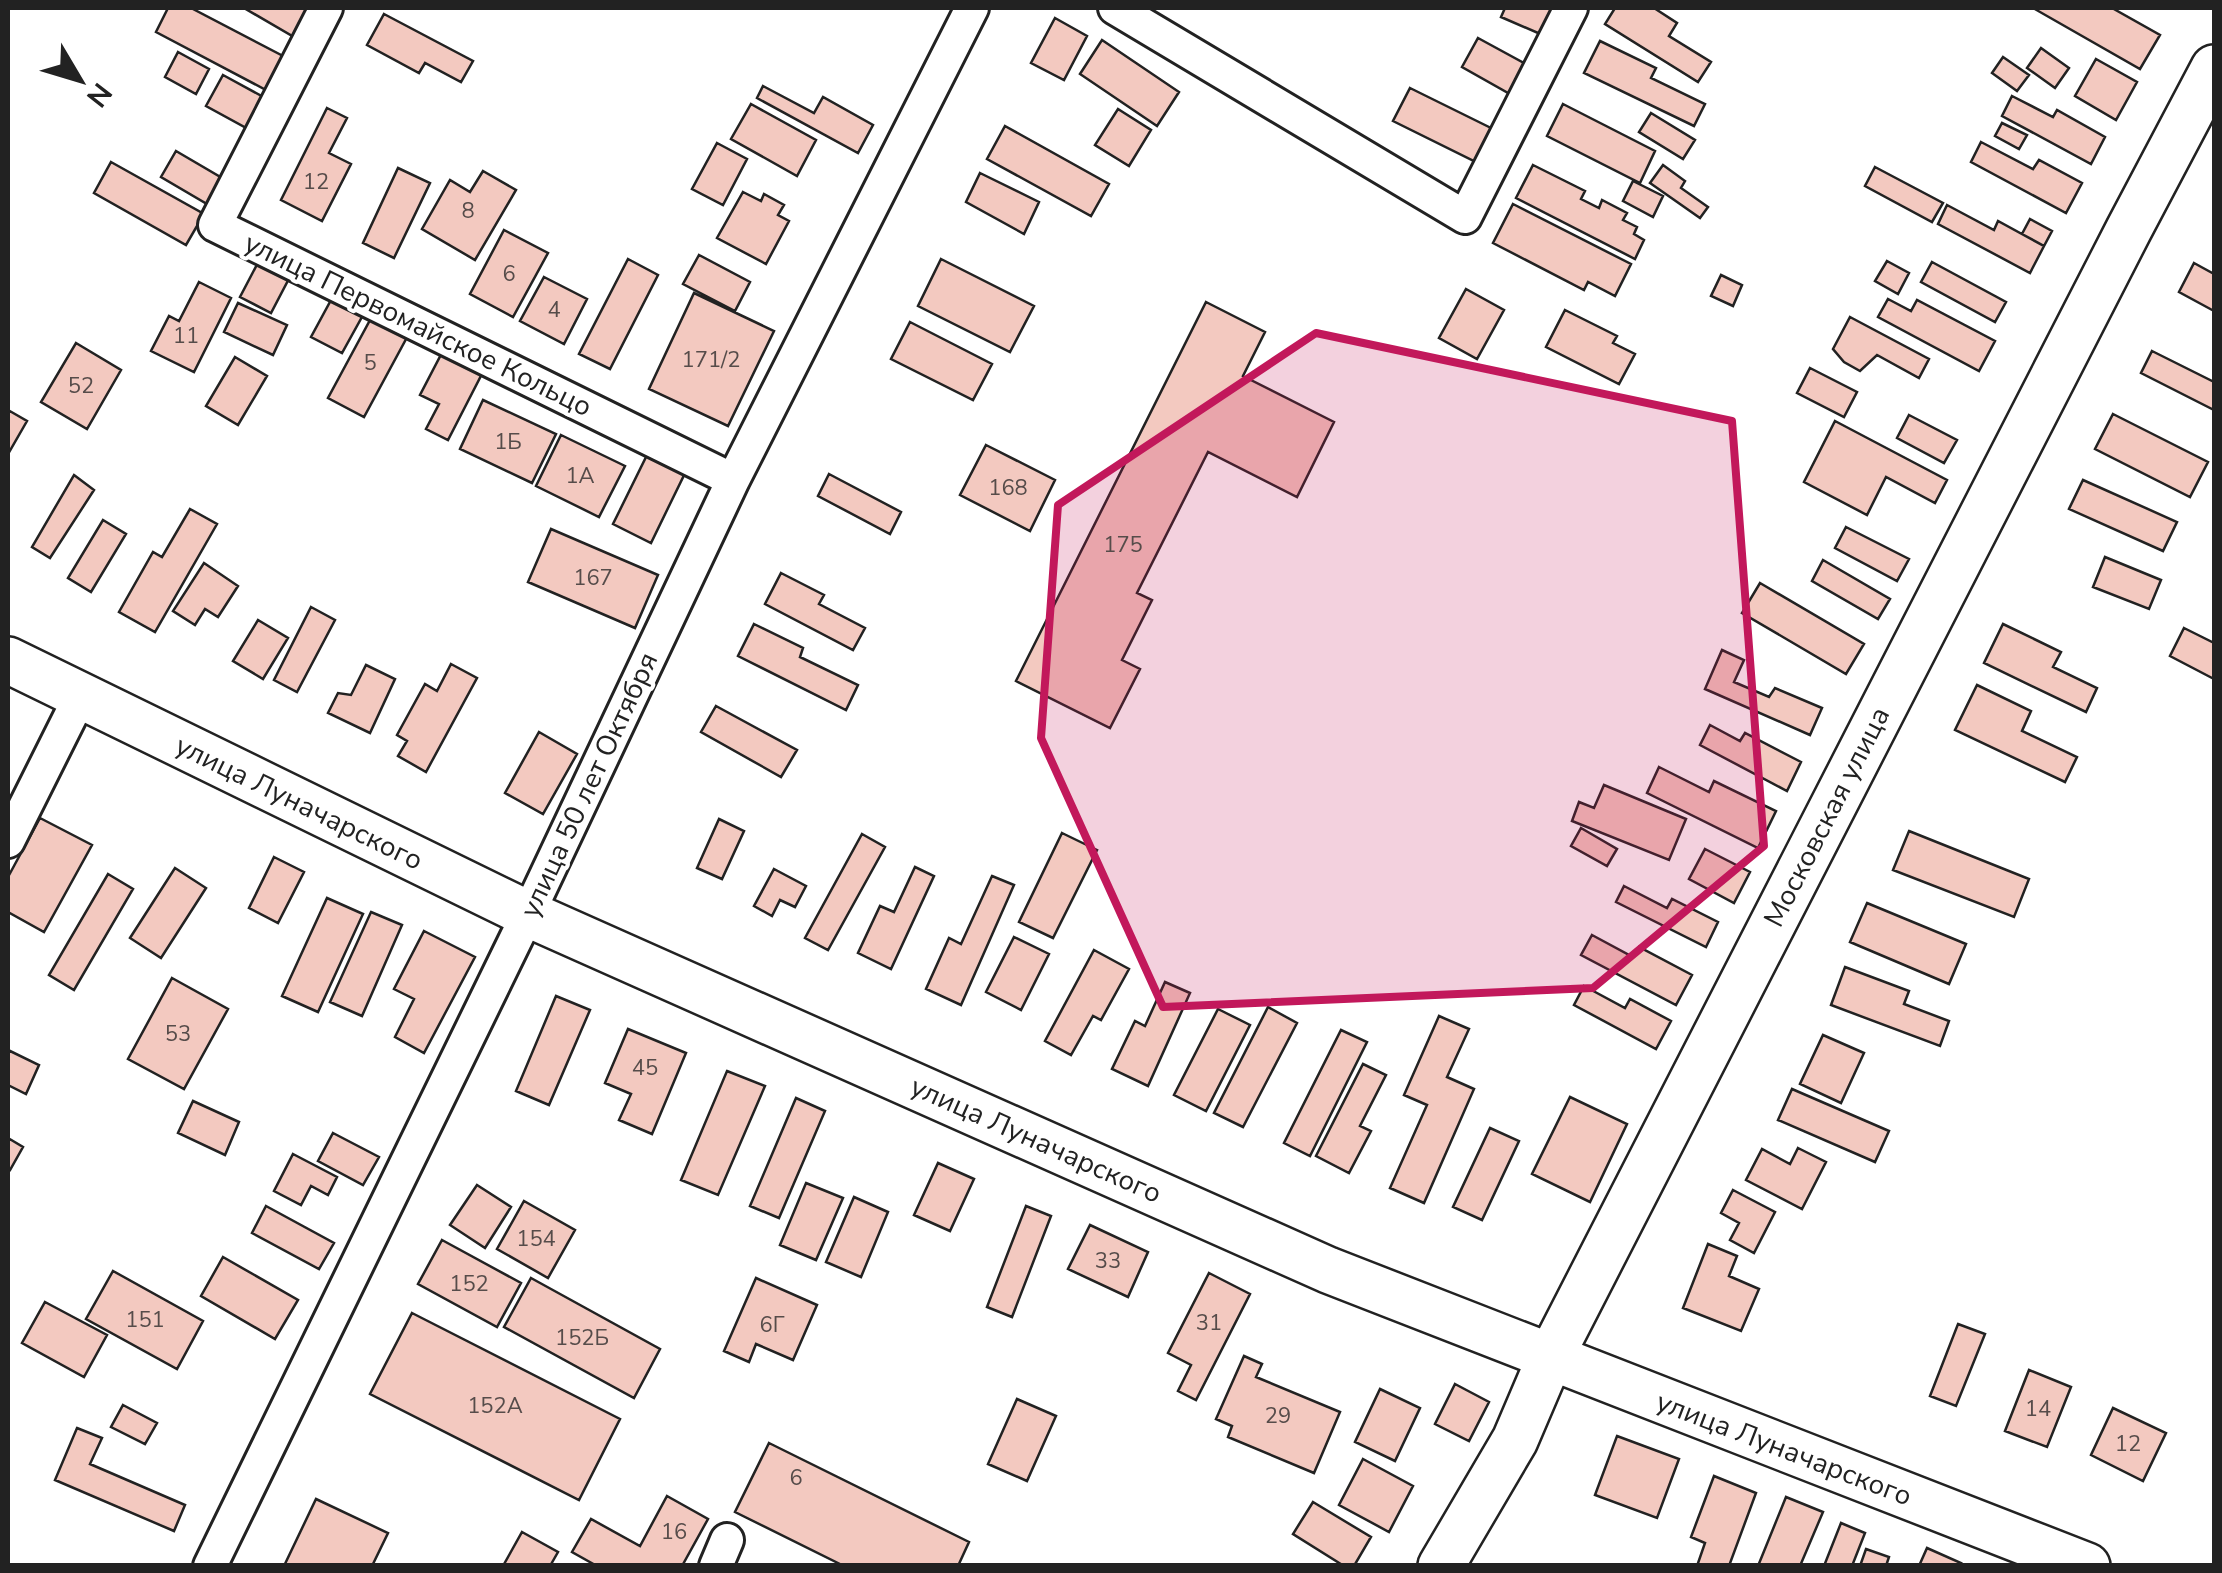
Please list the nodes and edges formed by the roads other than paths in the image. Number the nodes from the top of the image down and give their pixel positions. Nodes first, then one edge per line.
1 (326, 8) edge
2 (972, 8) edge
3 (1115, 8) edge
4 (1571, 8) edge
5 (2214, 68) edge
6 (732, 480) junction
7 (8, 660) edge
8 (80, 697) junction
9 (8, 840) edge
10 (528, 914) junction
11 (1550, 1358) junction
12 (210, 1566) edge
13 (1441, 1566) edge
14 (2088, 1566) edge

1 - 6 street, улица Первомайское Кольцо
2 - 6 street, улица 50 лет Октября
3 - 4 street
5 - 11 street, Московская улица
6 - 10 street, улица 50 лет Октября
7 - 8 street, улица Луначарского
8 - 9 street
8 - 10 street, улица Луначарского
10 - 11 street, улица Луначарского
10 - 12 street, улица 50 лет Октября
11 - 13 street, Московская улица
11 - 14 street, улица Луначарского

